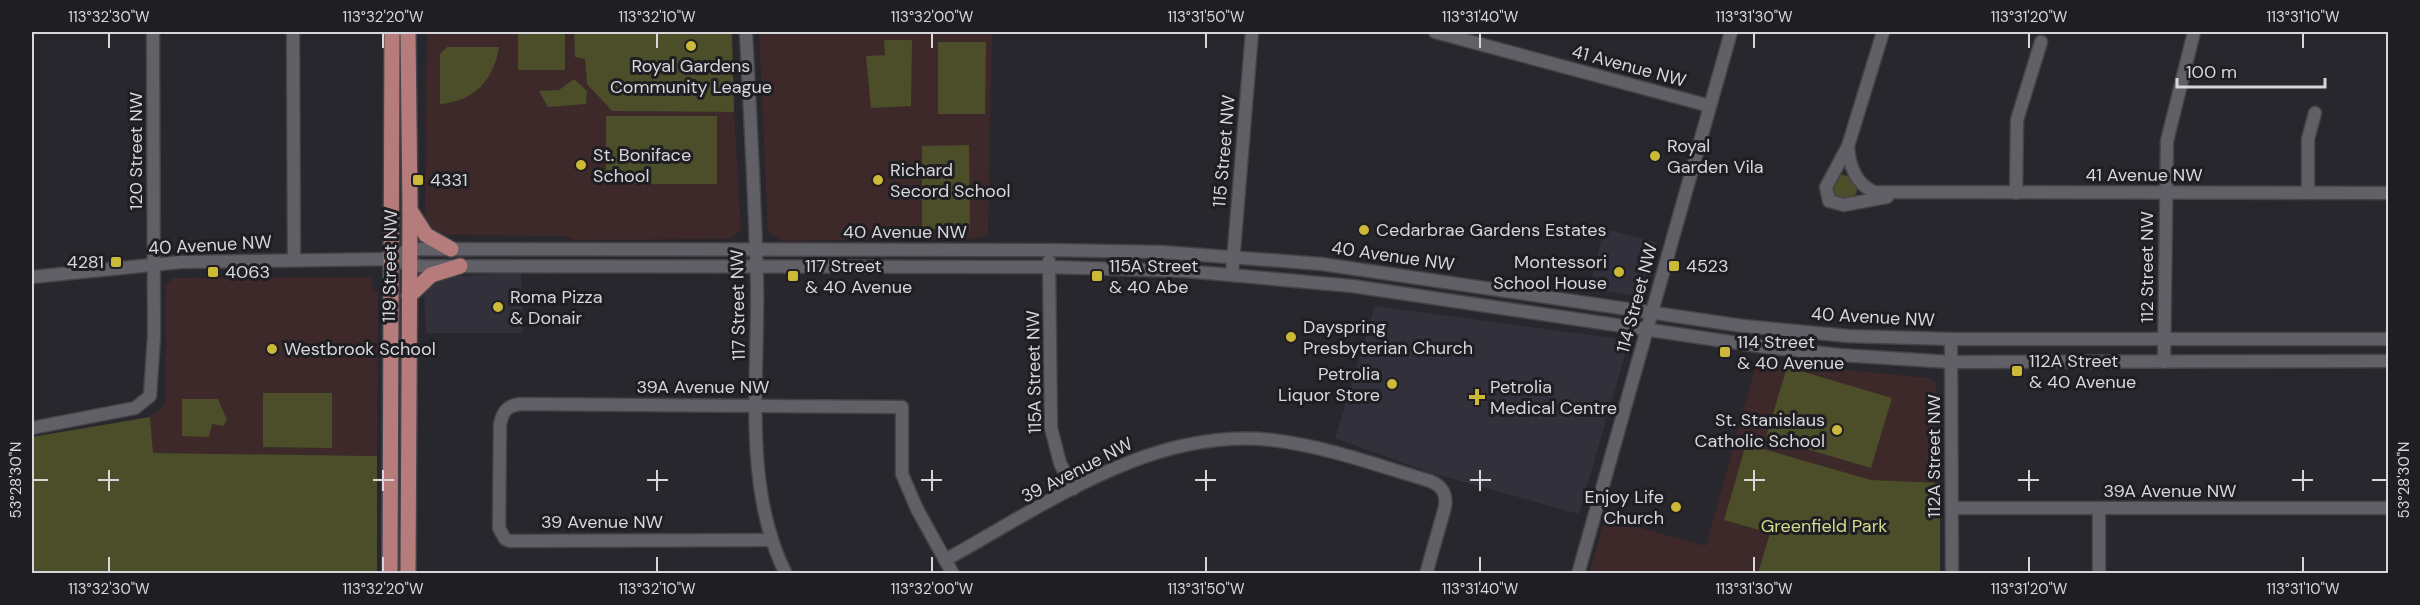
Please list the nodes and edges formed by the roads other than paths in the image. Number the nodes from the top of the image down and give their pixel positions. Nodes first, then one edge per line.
1 (153, 32) edge
2 (293, 32) edge
3 (392, 32) edge
4 (408, 32) edge
5 (746, 32) edge
6 (1252, 32) edge
7 (1435, 32) edge
8 (1731, 32) edge
9 (1883, 32) edge
10 (2194, 32) edge
11 (2041, 42) dead end
12 (1710, 106) junction
13 (2316, 113) dead end
14 (1848, 146) junction
15 (1899, 193) junction
16 (2016, 193) junction
17 (2165, 193) junction
18 (2308, 193) junction
19 (2388, 193) edge
20 (410, 210) junction
21 (409, 249) junction
22 (451, 249) junction
23 (1049, 250) junction
24 (755, 251) junction
25 (1233, 256) junction
26 (391, 259) junction
27 (294, 260) junction
28 (154, 265) junction
29 (409, 265) junction
30 (460, 266) junction
31 (756, 267) junction
32 (1050, 267) junction
33 (1232, 274) junction
34 (32, 277) edge
35 (409, 296) junction
36 (1652, 312) junction
37 (1647, 332) junction
38 (1951, 339) junction
39 (2164, 339) junction
40 (2388, 339) edge
41 (1951, 362) junction
42 (2164, 362) junction
43 (2388, 362) edge
44 (757, 405) junction
45 (32, 428) edge
46 (1073, 489) junction
47 (1952, 508) junction
48 (2388, 508) edge
49 (2099, 509) junction
50 (505, 539) joint
51 (772, 540) junction
52 (945, 560) junction
53 (390, 573) edge
54 (408, 573) edge
55 (786, 573) edge
56 (953, 573) edge
57 (1426, 573) edge
58 (1578, 573) edge
59 (1952, 573) edge
60 (2099, 573) edge

1 - 28 street, 120 Street NW
2 - 27 street
3 - 26 main road, 119 Street NW
4 - 20 main road, 119 Street NW
5 - 24 street, 117 Street NW
6 - 25 street, 115 Street NW
7 - 12 street, 41 Avenue NW
8 - 12 street, 114 Street NW
9 - 14 street
10 - 17 street, 112 Street NW
11 - 16 street
12 - 36 street, 114 Street NW
13 - 18 street
14 - 15 street, 41 Avenue NW
14 - 15 street, 41 Avenue NW
15 - 16 street, 41 Avenue NW
16 - 17 street, 41 Avenue NW
17 - 18 street, 41 Avenue NW
17 - 39 street, 112 Street NW
18 - 19 street, 41 Avenue NW
20 - 21 main road, 119 Street NW
20 - 22 main road
21 - 22 street, 40 Avenue NW
21 - 26 street, 40 Avenue NW
21 - 29 main road, 119 Street NW
22 - 24 street, 40 Avenue NW
23 - 24 street, 40 Avenue NW
23 - 25 street, 40 Avenue NW
23 - 32 street, 115A Street NW
24 - 31 street, 117 Street NW
25 - 33 street, 115 Street NW
25 - 36 street, 40 Avenue NW
26 - 27 street, 40 Avenue NW
26 - 29 street, 40 Avenue NW
26 - 53 main road, 119 Street NW
27 - 28 street, 40 Avenue NW
28 - 34 street, 40 Avenue NW
28 - 45 street, 120 Street NW
29 - 30 street, 40 Avenue NW
29 - 35 main road, 119 Street NW
30 - 31 street, 40 Avenue NW
30 - 35 main road
31 - 32 street, 40 Avenue NW
31 - 44 street, 117 Street NW
32 - 33 street, 40 Avenue NW
32 - 46 street, 115A Street NW
33 - 37 street, 40 Avenue NW
35 - 54 main road, 119 Street NW
36 - 37 street, 114 Street NW
36 - 38 street, 40 Avenue NW
37 - 41 street, 40 Avenue NW
37 - 58 street, 114 Street NW
38 - 39 street, 40 Avenue NW
38 - 41 street, 112A Street NW
39 - 40 street, 40 Avenue NW
39 - 42 street, 112 Street NW
41 - 42 street, 40 Avenue NW
41 - 47 street, 112A Street NW
42 - 43 street, 40 Avenue NW
44 - 50 street, 39A Avenue NW
44 - 51 street, 117 Street NW
44 - 52 street, 39A Avenue NW
46 - 52 street, 39 Avenue NW
46 - 57 street, 39 Avenue NW
47 - 49 street, 39A Avenue NW
47 - 59 street, 112A Street NW
48 - 49 street, 39A Avenue NW
49 - 60 street
50 - 51 street, 39 Avenue NW
51 - 55 street, 117 Street NW
52 - 56 street

